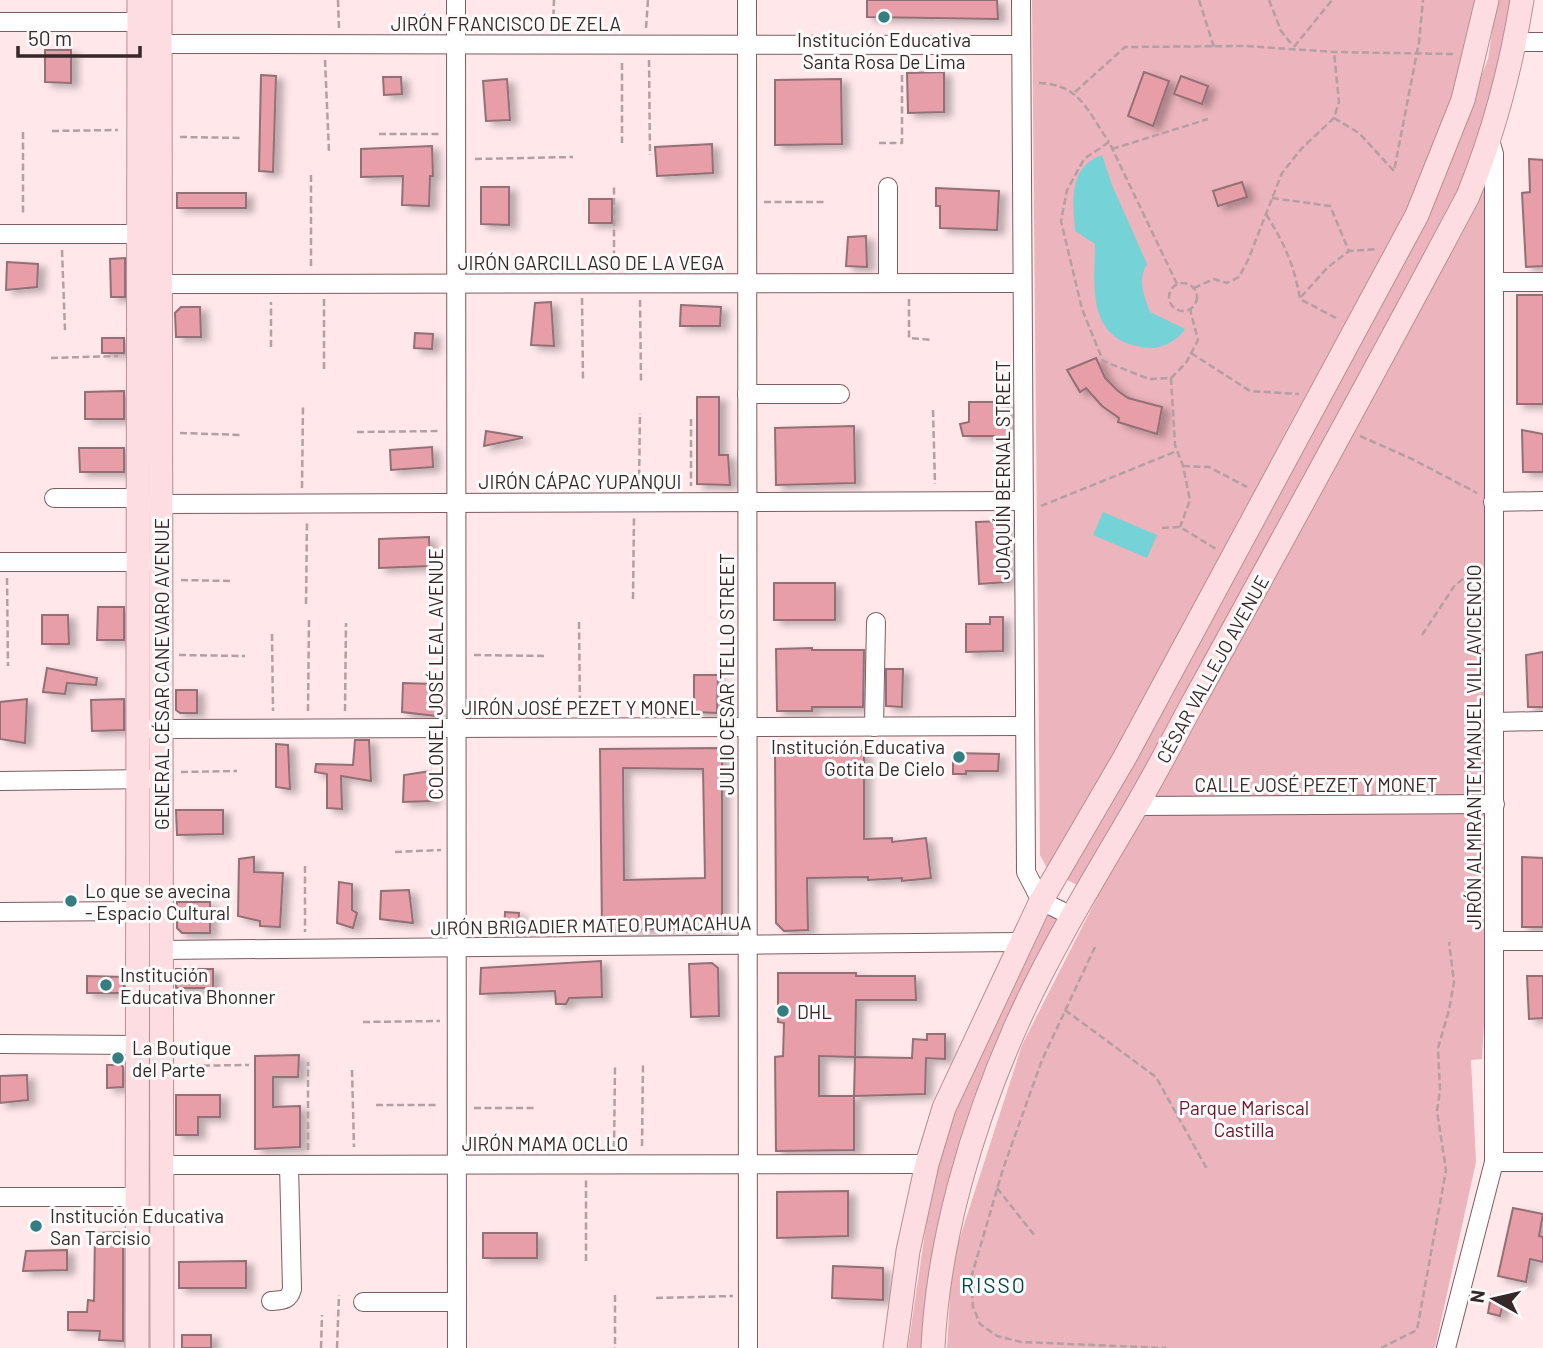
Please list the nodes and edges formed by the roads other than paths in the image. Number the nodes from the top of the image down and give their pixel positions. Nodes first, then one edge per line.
1 (160, 0) edge
2 (456, 0) edge
3 (747, 0) edge
4 (1021, 0) edge
5 (1487, 0) edge
6 (1522, 0) edge
7 (139, 11) edge
8 (0, 22) edge
9 (1515, 42) junction
10 (1543, 43) edge
11 (160, 44) junction
12 (456, 44) junction
13 (747, 44) junction
14 (1021, 45) junction
15 (149, 134) junction
16 (1490, 140) junction
17 (888, 187) dead end
18 (0, 234) edge
19 (138, 234) junction
20 (1495, 282) junction
21 (1543, 282) edge
22 (747, 283) junction
23 (888, 283) junction
24 (1022, 283) junction
25 (160, 284) junction
26 (456, 284) junction
27 (747, 394) junction
28 (840, 394) dead end
29 (1321, 396) junction
30 (1347, 424) junction
31 (1294, 446) junction
32 (1324, 465) junction
33 (54, 498) dead end
34 (1543, 501) edge
35 (137, 502) junction
36 (747, 502) junction
37 (1493, 502) junction
38 (161, 503) junction
39 (456, 503) junction
40 (1023, 507) junction
41 (4, 562) edge
42 (137, 562) junction
43 (161, 571) junction
44 (876, 622) dead end
45 (1494, 722) junction
46 (1543, 722) edge
47 (1024, 726) junction
48 (747, 727) junction
49 (874, 727) junction
50 (456, 728) junction
51 (137, 729) junction
52 (161, 729) junction
53 (161, 776) junction
54 (137, 779) junction
55 (0, 781) edge
56 (1495, 804) junction
57 (1136, 806) junction
58 (1041, 901) junction
59 (137, 911) junction
60 (0, 912) edge
61 (1072, 916) junction
62 (1494, 941) junction
63 (1543, 941) edge
64 (1022, 942) junction
65 (748, 944) junction
66 (456, 947) junction
67 (160, 950) junction
68 (0, 1044) edge
69 (137, 1045) junction
70 (1543, 1162) edge
71 (1494, 1163) junction
72 (747, 1164) junction
73 (927, 1164) junction
74 (162, 1165) junction
75 (289, 1165) junction
76 (457, 1165) junction
77 (0, 1197) edge
78 (137, 1197) junction
79 (271, 1301) dead end
80 (363, 1302) dead end
81 (457, 1302) junction
82 (137, 1348) edge
83 (162, 1348) edge
84 (457, 1348) edge
85 (748, 1348) edge
86 (895, 1348) edge
87 (933, 1348) edge
88 (1446, 1348) edge

1 - 11 main road, GENERAL CÉSAR CANEVARO AVENUE
2 - 12 street, COLONEL JOSÉ LEAL AVENUE
3 - 13 street, JULIO CESAR TELLO STREET
4 - 14 street, JOAQUÍN BERNAL STREET
5 - 29 main road, CÉSAR VALLEJO AVENUE
6 - 9 main road, CÉSAR VALLEJO AVENUE
7 - 8 street
7 - 11 street
7 - 15 main road, GENERAL CÉSAR CANEVARO AVENUE
9 - 10 street
9 - 16 main road, CÉSAR VALLEJO AVENUE
11 - 12 street, JIRÓN FRANCISCO DE ZELA
11 - 15 main road, GENERAL CÉSAR CANEVARO AVENUE
12 - 13 street, JIRÓN FRANCISCO DE ZELA
12 - 26 street, COLONEL JOSÉ LEAL AVENUE
13 - 14 street, JIRÓN FRANCISCO DE ZELA
13 - 22 street, JULIO CESAR TELLO STREET
14 - 24 street, JOAQUÍN BERNAL STREET
15 - 19 main road, GENERAL CÉSAR CANEVARO AVENUE
15 - 25 main road, GENERAL CÉSAR CANEVARO AVENUE
16 - 20 street, JIRÓN ALMIRANTE MANUEL VILLAVICENCIO
16 - 30 main road, CÉSAR VALLEJO AVENUE
17 - 23 street
18 - 19 street
19 - 35 main road, GENERAL CÉSAR CANEVARO AVENUE
20 - 21 street
20 - 37 street, JIRÓN ALMIRANTE MANUEL VILLAVICENCIO
22 - 23 street, JIRÓN GARCILLASO DE LA VEGA
22 - 26 street, JIRÓN GARCILLASO DE LA VEGA
22 - 27 street, JULIO CESAR TELLO STREET
23 - 24 street, JIRÓN GARCILLASO DE LA VEGA
24 - 40 street, JOAQUÍN BERNAL STREET
25 - 26 street, JIRÓN GARCILLASO DE LA VEGA
25 - 38 main road, GENERAL CÉSAR CANEVARO AVENUE
26 - 39 street, COLONEL JOSÉ LEAL AVENUE
27 - 28 street
27 - 36 street, JULIO CESAR TELLO STREET
29 - 30 main road
29 - 31 main road, CÉSAR VALLEJO AVENUE
30 - 32 main road, CÉSAR VALLEJO AVENUE
31 - 32 main road
31 - 58 main road, CÉSAR VALLEJO AVENUE
32 - 57 main road, CÉSAR VALLEJO AVENUE
33 - 35 street, JIRÓN CÁPAC YUPANQUI
34 - 37 street
35 - 38 street, JIRÓN CÁPAC YUPANQUI
35 - 42 main road, GENERAL CÉSAR CANEVARO AVENUE
36 - 39 street, JIRÓN CÁPAC YUPANQUI
36 - 40 street, JIRÓN CÁPAC YUPANQUI
36 - 48 street, JULIO CESAR TELLO STREET
37 - 45 street, JIRÓN ALMIRANTE MANUEL VILLAVICENCIO
38 - 39 street, JIRÓN CÁPAC YUPANQUI
38 - 43 main road, GENERAL CÉSAR CANEVARO AVENUE
39 - 50 street, COLONEL JOSÉ LEAL AVENUE
40 - 47 street, JOAQUÍN BERNAL STREET
41 - 42 street
42 - 43 street
42 - 51 main road, GENERAL CÉSAR CANEVARO AVENUE
43 - 52 main road, GENERAL CÉSAR CANEVARO AVENUE
44 - 49 street
45 - 46 street
45 - 56 street, JIRÓN ALMIRANTE MANUEL VILLAVICENCIO
47 - 49 street, JIRÓN JOSÉ PEZET Y MONEL
47 - 58 street, JOAQUÍN BERNAL STREET
48 - 49 street, JIRÓN JOSÉ PEZET Y MONEL
48 - 50 street, JIRÓN JOSÉ PEZET Y MONEL
48 - 65 street, JULIO CESAR TELLO STREET
50 - 52 street, JIRÓN JOSÉ PEZET Y MONEL
50 - 66 street, COLONEL JOSÉ LEAL AVENUE
51 - 52 street, JIRÓN JOSÉ PEZET Y MONEL
51 - 54 main road, GENERAL CÉSAR CANEVARO AVENUE
52 - 53 main road, GENERAL CÉSAR CANEVARO AVENUE
53 - 54 street
53 - 67 main road, GENERAL CÉSAR CANEVARO AVENUE
54 - 55 street
54 - 59 main road, GENERAL CÉSAR CANEVARO AVENUE
56 - 57 street, CALLE JOSÉ PEZET Y MONET
56 - 62 street, JIRÓN ALMIRANTE MANUEL VILLAVICENCIO
57 - 61 main road, CÉSAR VALLEJO AVENUE
58 - 61 street
58 - 64 main road, CÉSAR VALLEJO AVENUE
59 - 60 street
59 - 69 main road, GENERAL CÉSAR CANEVARO AVENUE
61 - 87 main road, CÉSAR VALLEJO AVENUE
62 - 63 street
62 - 71 street, JIRÓN ALMIRANTE MANUEL VILLAVICENCIO
64 - 65 street, JIRÓN BRIGADIER MATEO PUMACAHUA
64 - 73 main road, CÉSAR VALLEJO AVENUE
65 - 66 street, JIRÓN BRIGADIER MATEO PUMACAHUA
65 - 72 street, JULIO CESAR TELLO STREET
66 - 67 street, JIRÓN BRIGADIER MATEO PUMACAHUA
66 - 76 street, COLONEL JOSÉ LEAL AVENUE
67 - 74 main road, GENERAL CÉSAR CANEVARO AVENUE
68 - 69 street
69 - 78 main road, GENERAL CÉSAR CANEVARO AVENUE
70 - 71 street
71 - 88 street, JIRÓN ALMIRANTE MANUEL VILLAVICENCIO
72 - 73 street, JIRÓN MAMA OCLLO
72 - 76 street, JIRÓN MAMA OCLLO
72 - 85 street, JULIO CESAR TELLO STREET
73 - 86 main road, CÉSAR VALLEJO AVENUE
74 - 75 street, JIRÓN MAMA OCLLO
74 - 83 main road, GENERAL CÉSAR CANEVARO AVENUE
75 - 76 street, JIRÓN MAMA OCLLO
75 - 79 street
76 - 81 street, COLONEL JOSÉ LEAL AVENUE
77 - 78 street
78 - 82 main road, GENERAL CÉSAR CANEVARO AVENUE
80 - 81 street
81 - 84 street, COLONEL JOSÉ LEAL AVENUE

